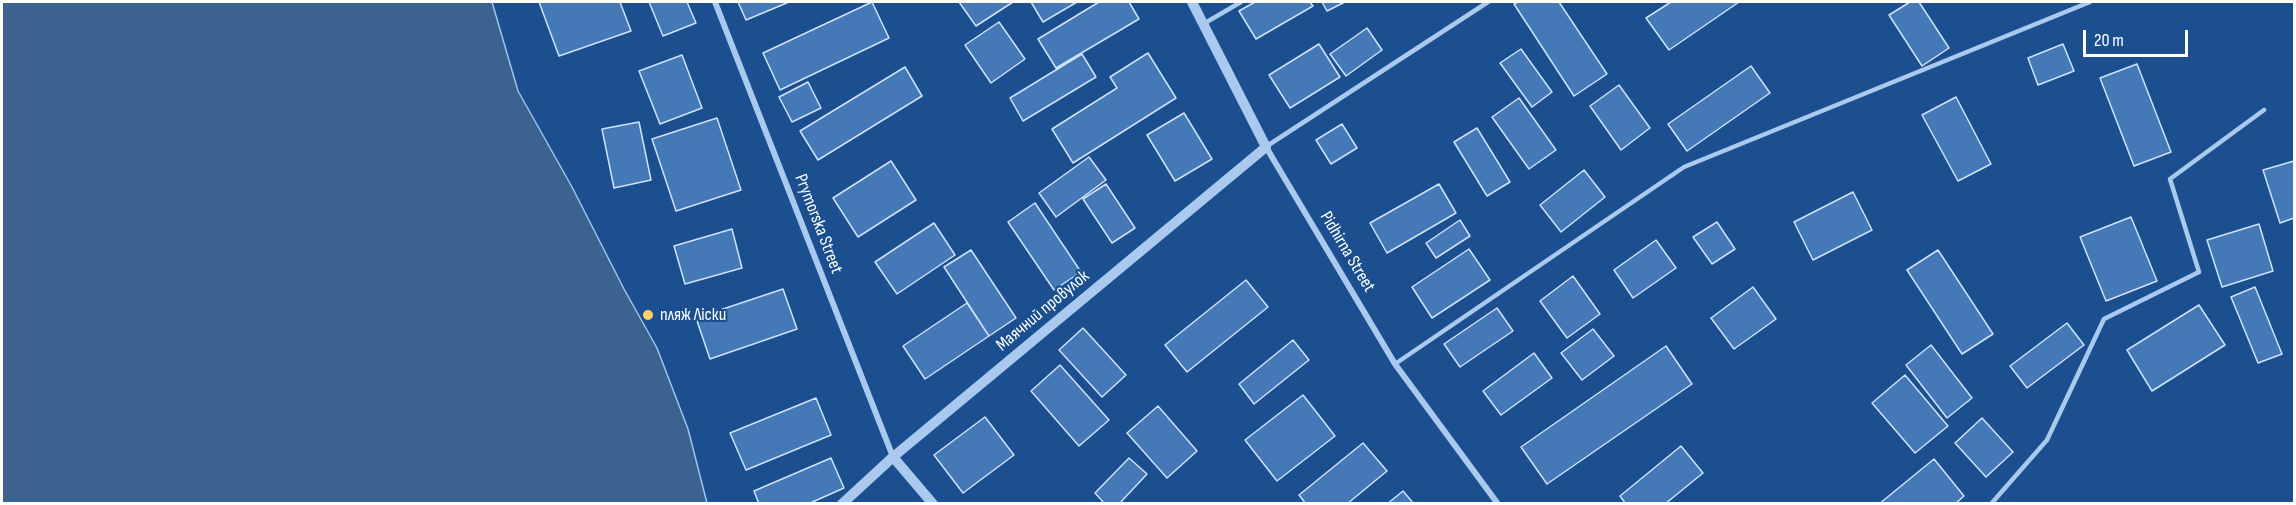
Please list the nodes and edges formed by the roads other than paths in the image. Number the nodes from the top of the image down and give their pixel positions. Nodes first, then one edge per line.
1 (715, 2) edge
2 (1192, 2) edge
3 (1241, 2) edge
4 (1488, 2) edge
5 (2090, 2) edge
6 (1204, 24) junction
7 (2264, 110) dead end
8 (1266, 147) junction
9 (1395, 364) junction
10 (893, 457) junction
11 (842, 504) edge
12 (933, 504) edge
13 (1498, 504) edge
14 (1991, 504) edge

1 - 10 street, Prymorska Street
2 - 6 street, Pidhirna Street
3 - 6 lane
4 - 8 lane
5 - 9 lane
6 - 8 street, Pidhirna Street
7 - 14 lane
8 - 9 street, Pidhirna Street
8 - 10 street, Маячний провулок
9 - 13 street, Pidhirna Street
10 - 11 street, Маячний провулок
10 - 12 street

